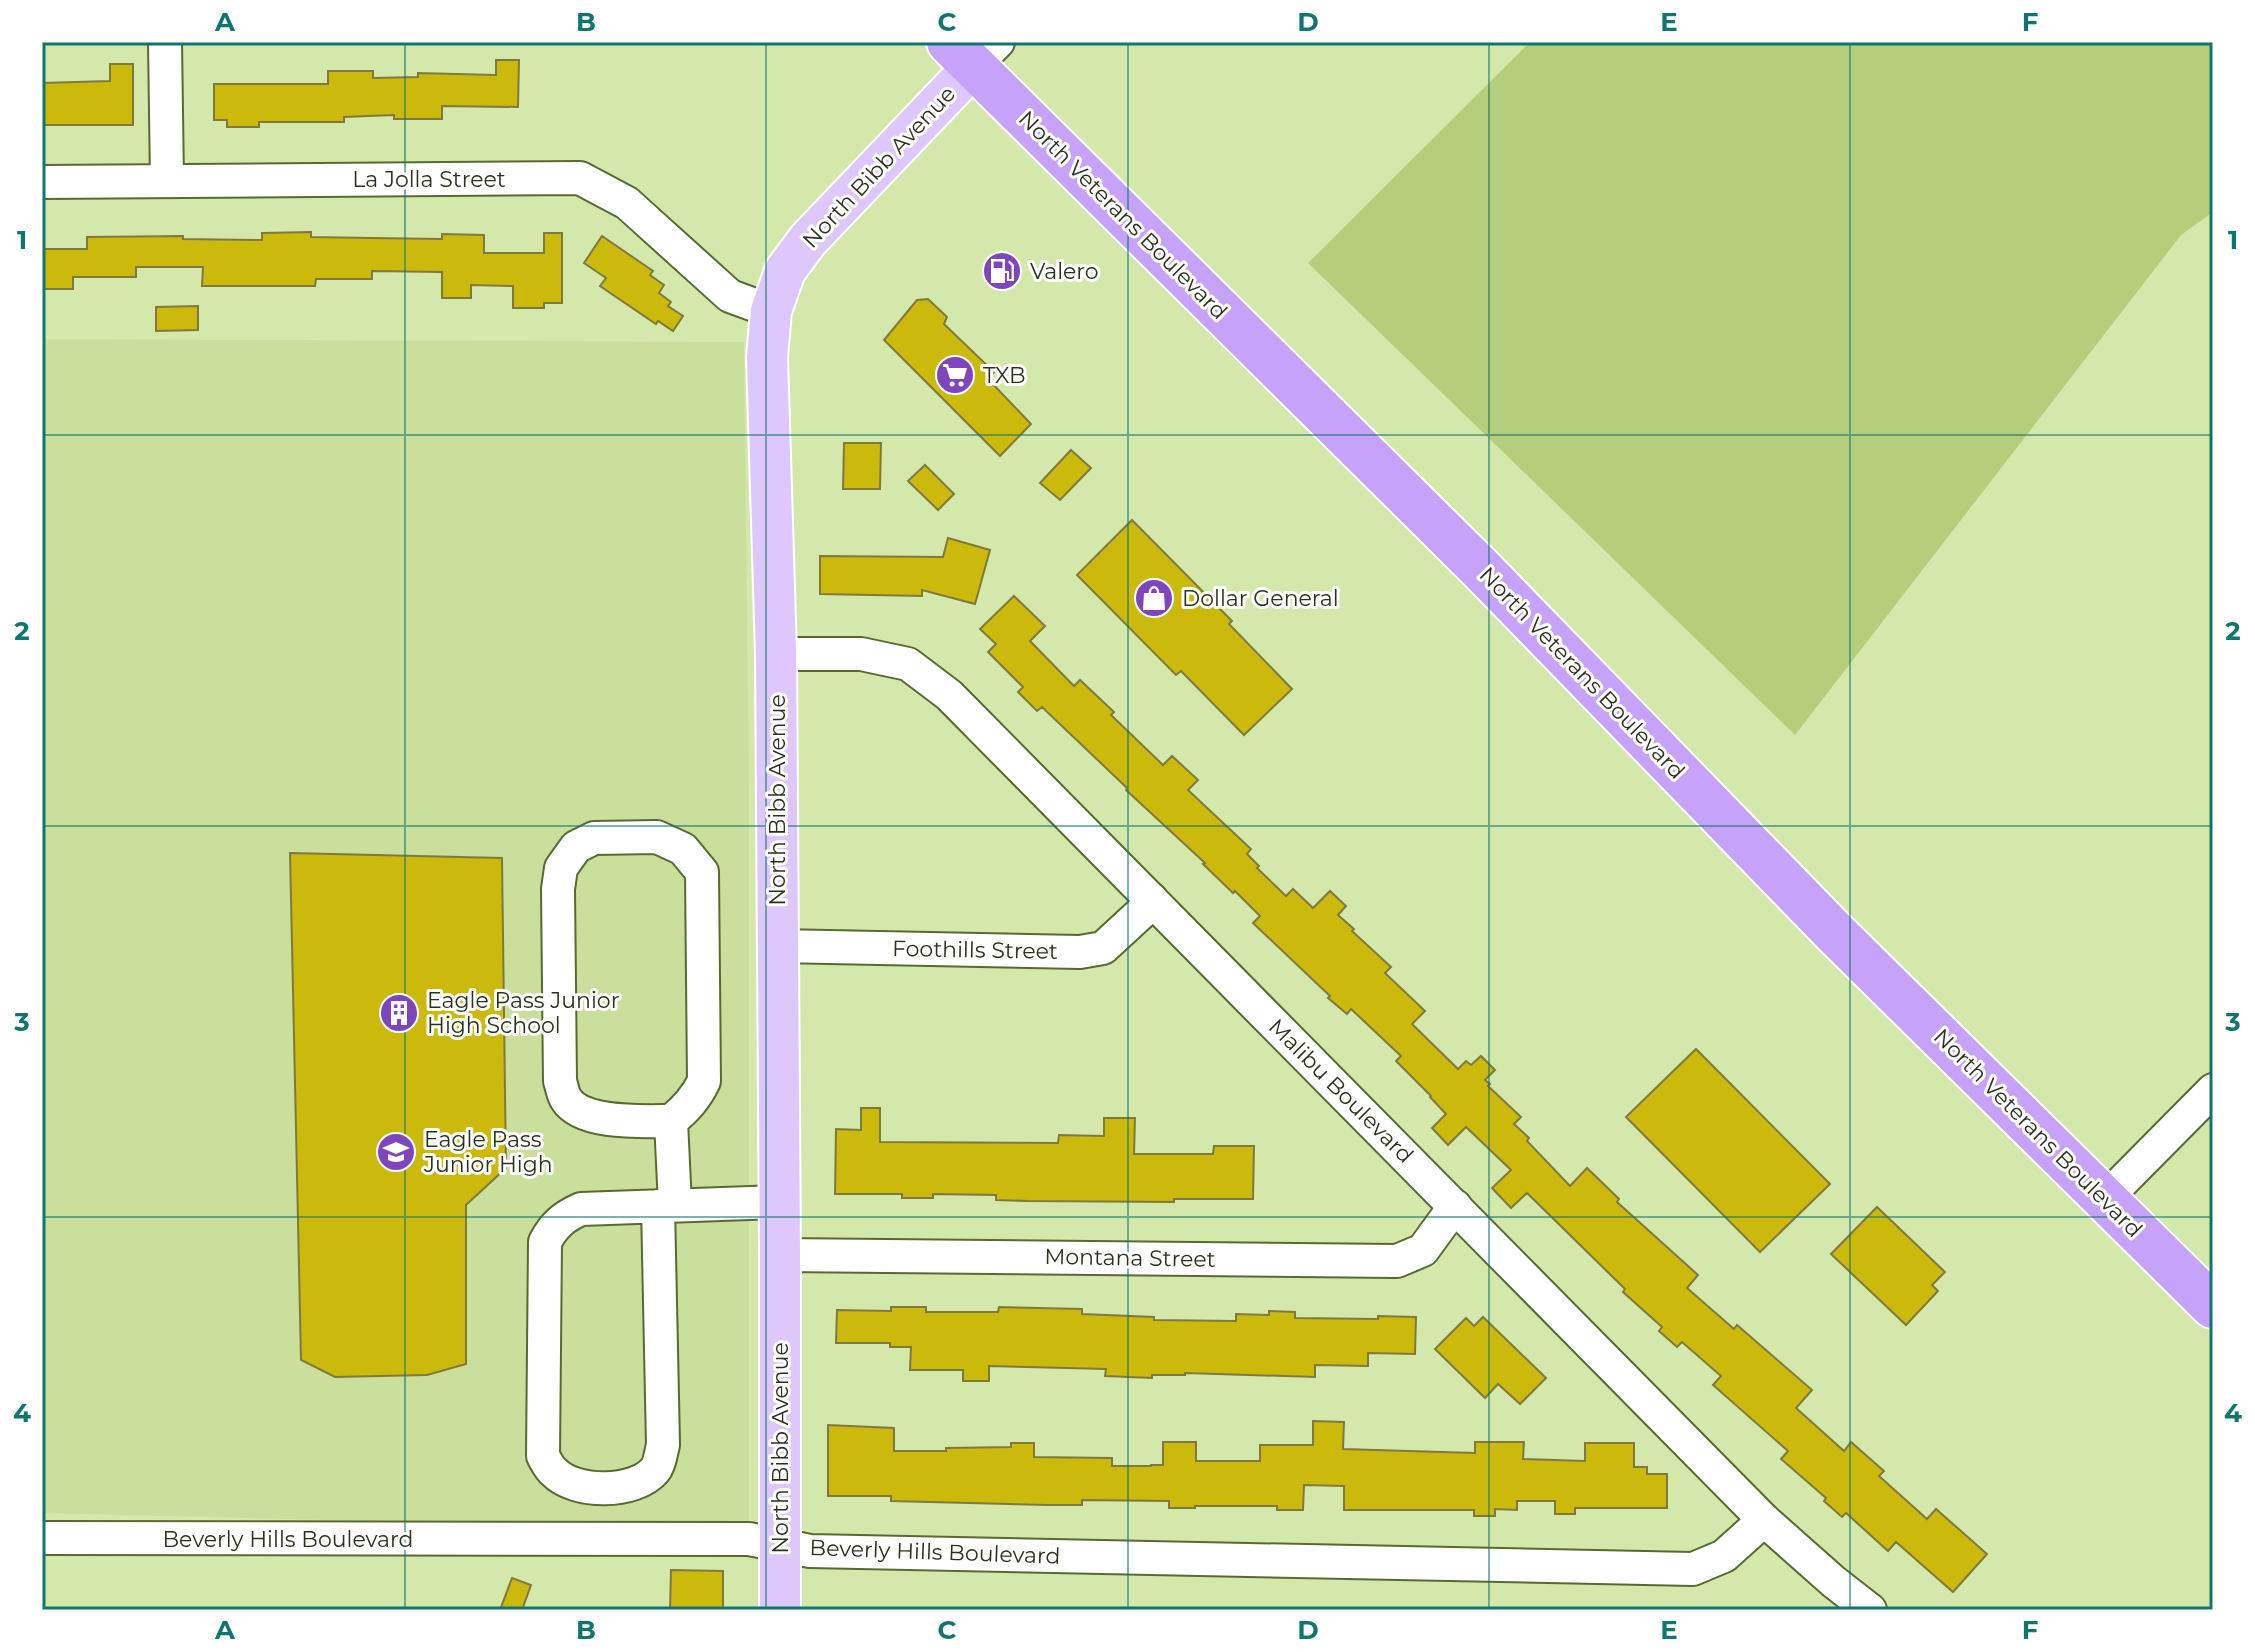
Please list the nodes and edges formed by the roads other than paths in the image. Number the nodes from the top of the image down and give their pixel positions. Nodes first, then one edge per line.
1 (165, 42) edge
2 (973, 50) edge
3 (167, 181) junction
4 (42, 182) edge
5 (771, 311) junction
6 (776, 654) junction
7 (1151, 899) junction
8 (778, 946) junction
9 (2213, 1090) edge
10 (671, 1121) junction
11 (2105, 1199) junction
12 (780, 1202) junction
13 (667, 1206) junction
14 (1455, 1206) junction
15 (780, 1255) junction
16 (2213, 1306) edge
17 (1764, 1520) junction
18 (42, 1538) edge
19 (780, 1544) junction
20 (780, 1610) edge
21 (1870, 1610) edge

1 - 3 street
2 - 5 main road, North Bibb Avenue
2 - 11 highway, North Veterans Boulevard
3 - 4 street, La Jolla Street
3 - 5 street, La Jolla Street
5 - 6 main road, North Bibb Avenue
6 - 7 street, Malibu Boulevard
6 - 8 main road, North Bibb Avenue
7 - 8 street, Foothills Street
7 - 14 street, Malibu Boulevard
8 - 12 main road, North Bibb Avenue
9 - 11 street
10 - 10 street
10 - 13 street
11 - 16 highway, North Veterans Boulevard
12 - 13 street
12 - 15 main road, North Bibb Avenue
13 - 13 street
14 - 15 street, Montana Street
14 - 17 street, Malibu Boulevard
15 - 19 main road, North Bibb Avenue
17 - 19 street, Beverly Hills Boulevard
17 - 21 street, Malibu Boulevard
18 - 19 street, Beverly Hills Boulevard
19 - 20 main road, North Bibb Avenue

